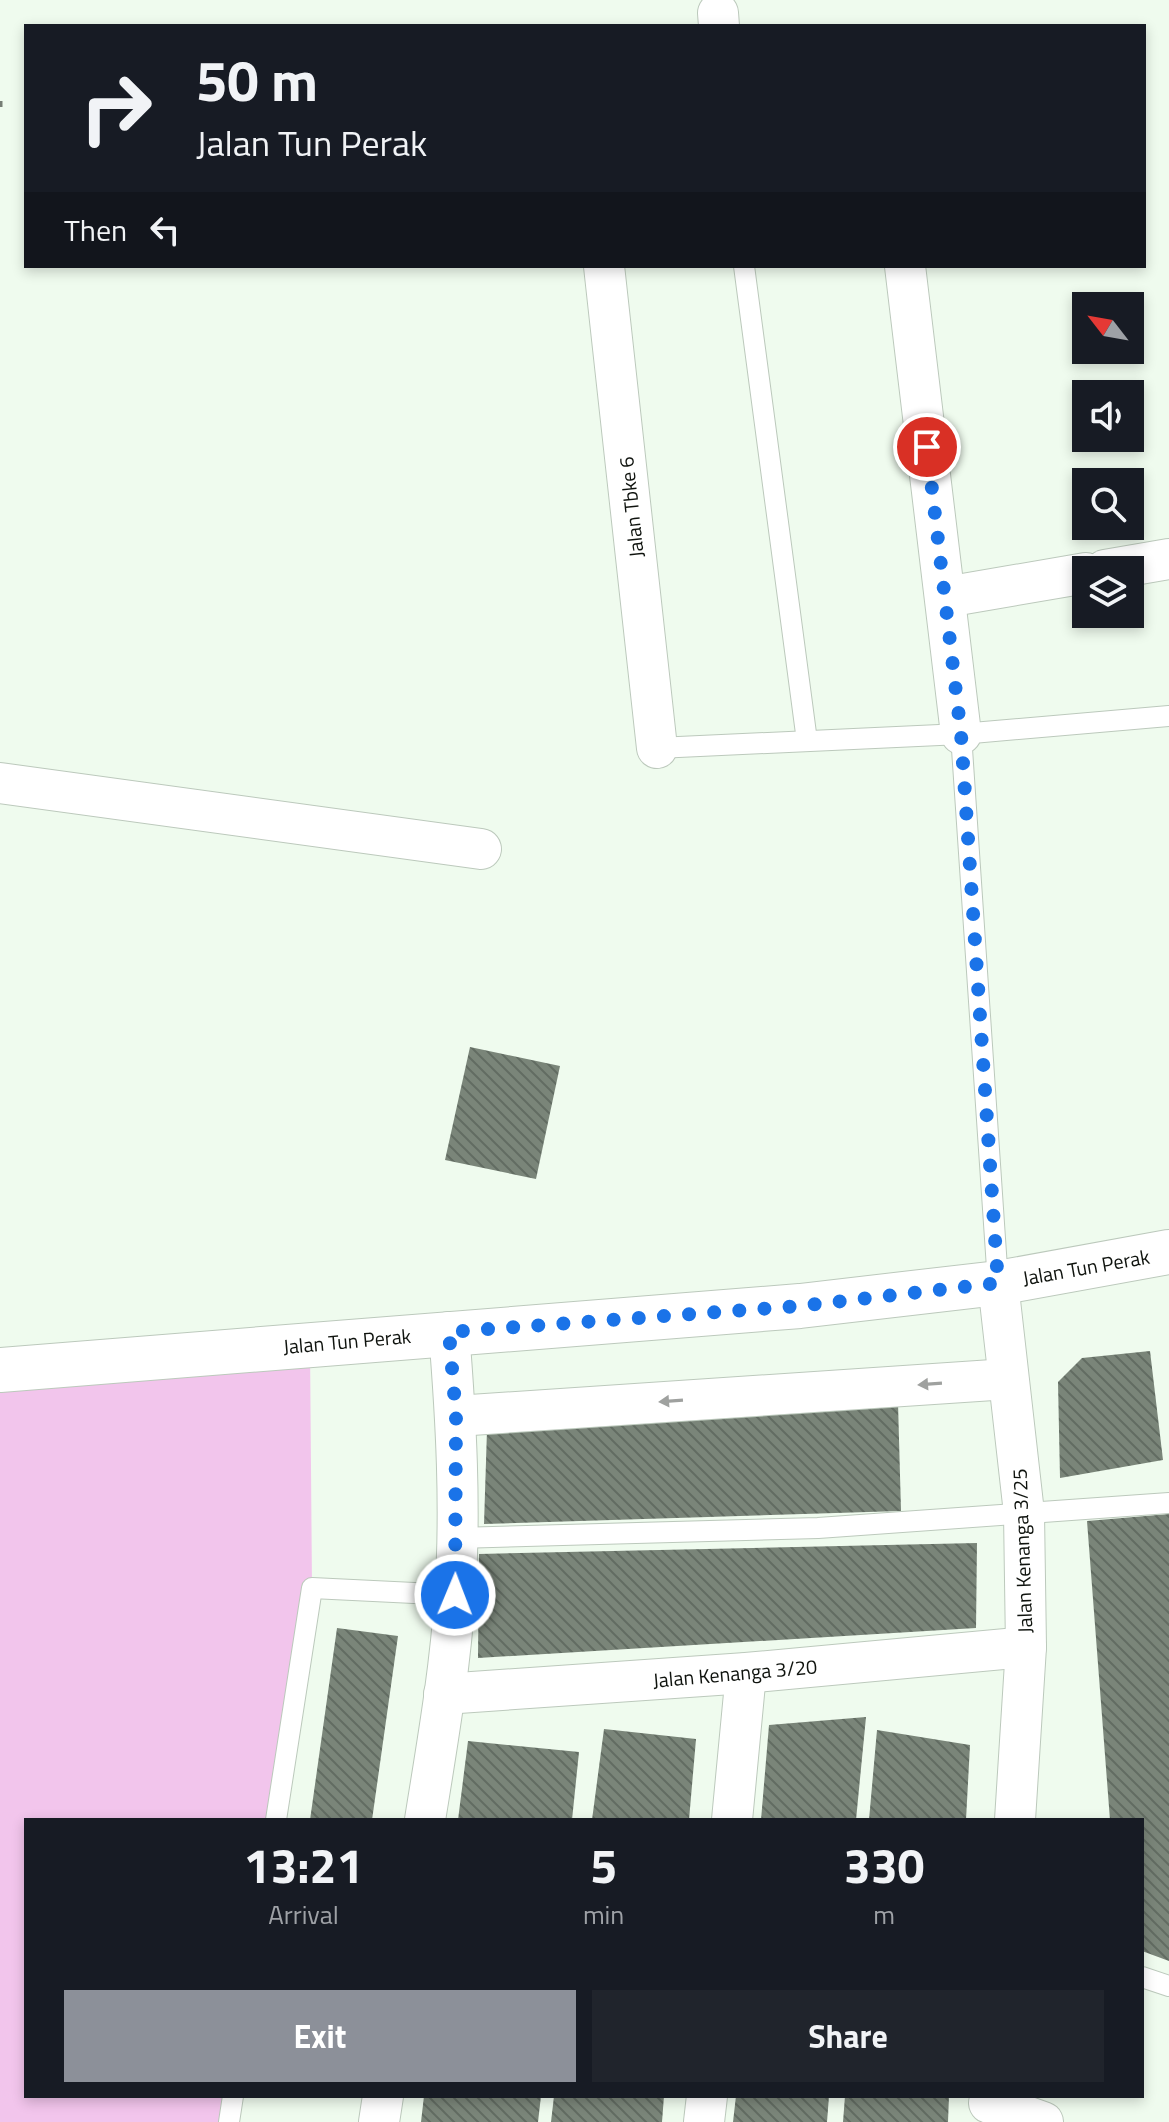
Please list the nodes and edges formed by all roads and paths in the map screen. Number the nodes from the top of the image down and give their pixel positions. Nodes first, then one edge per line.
1 (0, 101) edge
2 (0, 110) edge
3 (604, 268) edge
4 (744, 268) edge
5 (905, 268) edge
6 (1169, 559) edge
7 (1144, 563) edge
8 (1072, 575) edge
9 (946, 597) junction
10 (1169, 716) edge
11 (961, 734) junction
12 (807, 741) junction
13 (657, 748) joint
14 (0, 783) edge
15 (481, 849) dead end
16 (1169, 1252) edge
17 (998, 1283) junction
18 (449, 1332) junction
19 (0, 1370) edge
20 (1008, 1379) junction
21 (456, 1416) junction
22 (1169, 1503) edge
23 (1024, 1513) junction
24 (457, 1538) junction
25 (455, 1595) junction
26 (1026, 1647) junction
27 (746, 1673) junction
28 (444, 1694) junction
29 (276, 1818) edge
30 (425, 1818) edge
31 (732, 1818) edge
32 (1015, 1818) edge
33 (1144, 1978) edge
34 (1169, 1986) edge
35 (233, 2098) edge
36 (383, 2098) edge
37 (707, 2098) edge
38 (988, 2107) edge
39 (234, 2121) edge
40 (379, 2122) edge
41 (704, 2122) edge
42 (1043, 2122) edge

1 - 2 path
3 - 13 street, Jalan Tbke 6
4 - 12 lane
5 - 9 street
6 - 7 street
8 - 9 street
9 - 11 street
10 - 11 lane
11 - 12 lane
11 - 17 lane
12 - 13 lane
14 - 15 street
16 - 17 main road, Jalan Tun Perak
17 - 18 main road, Jalan Tun Perak
17 - 20 street, Jalan Kenanga 3/25
18 - 19 main road, Jalan Tun Perak
18 - 21 street
20 -> 21 street
20 - 23 street, Jalan Kenanga 3/25
21 - 24 street
22 - 23 lane
23 - 24 lane
23 - 26 street, Jalan Kenanga 3/25
24 - 25 street
25 - 28 street
25 - 29 lane
26 - 27 street, Jalan Kenanga 3/20
26 - 32 street, Jalan Kenanga 3/25
27 - 28 street, Jalan Kenanga 3/20
27 - 31 street
28 - 30 street
33 - 34 lane
35 - 39 lane
36 - 40 street
37 - 41 street
38 - 42 street

